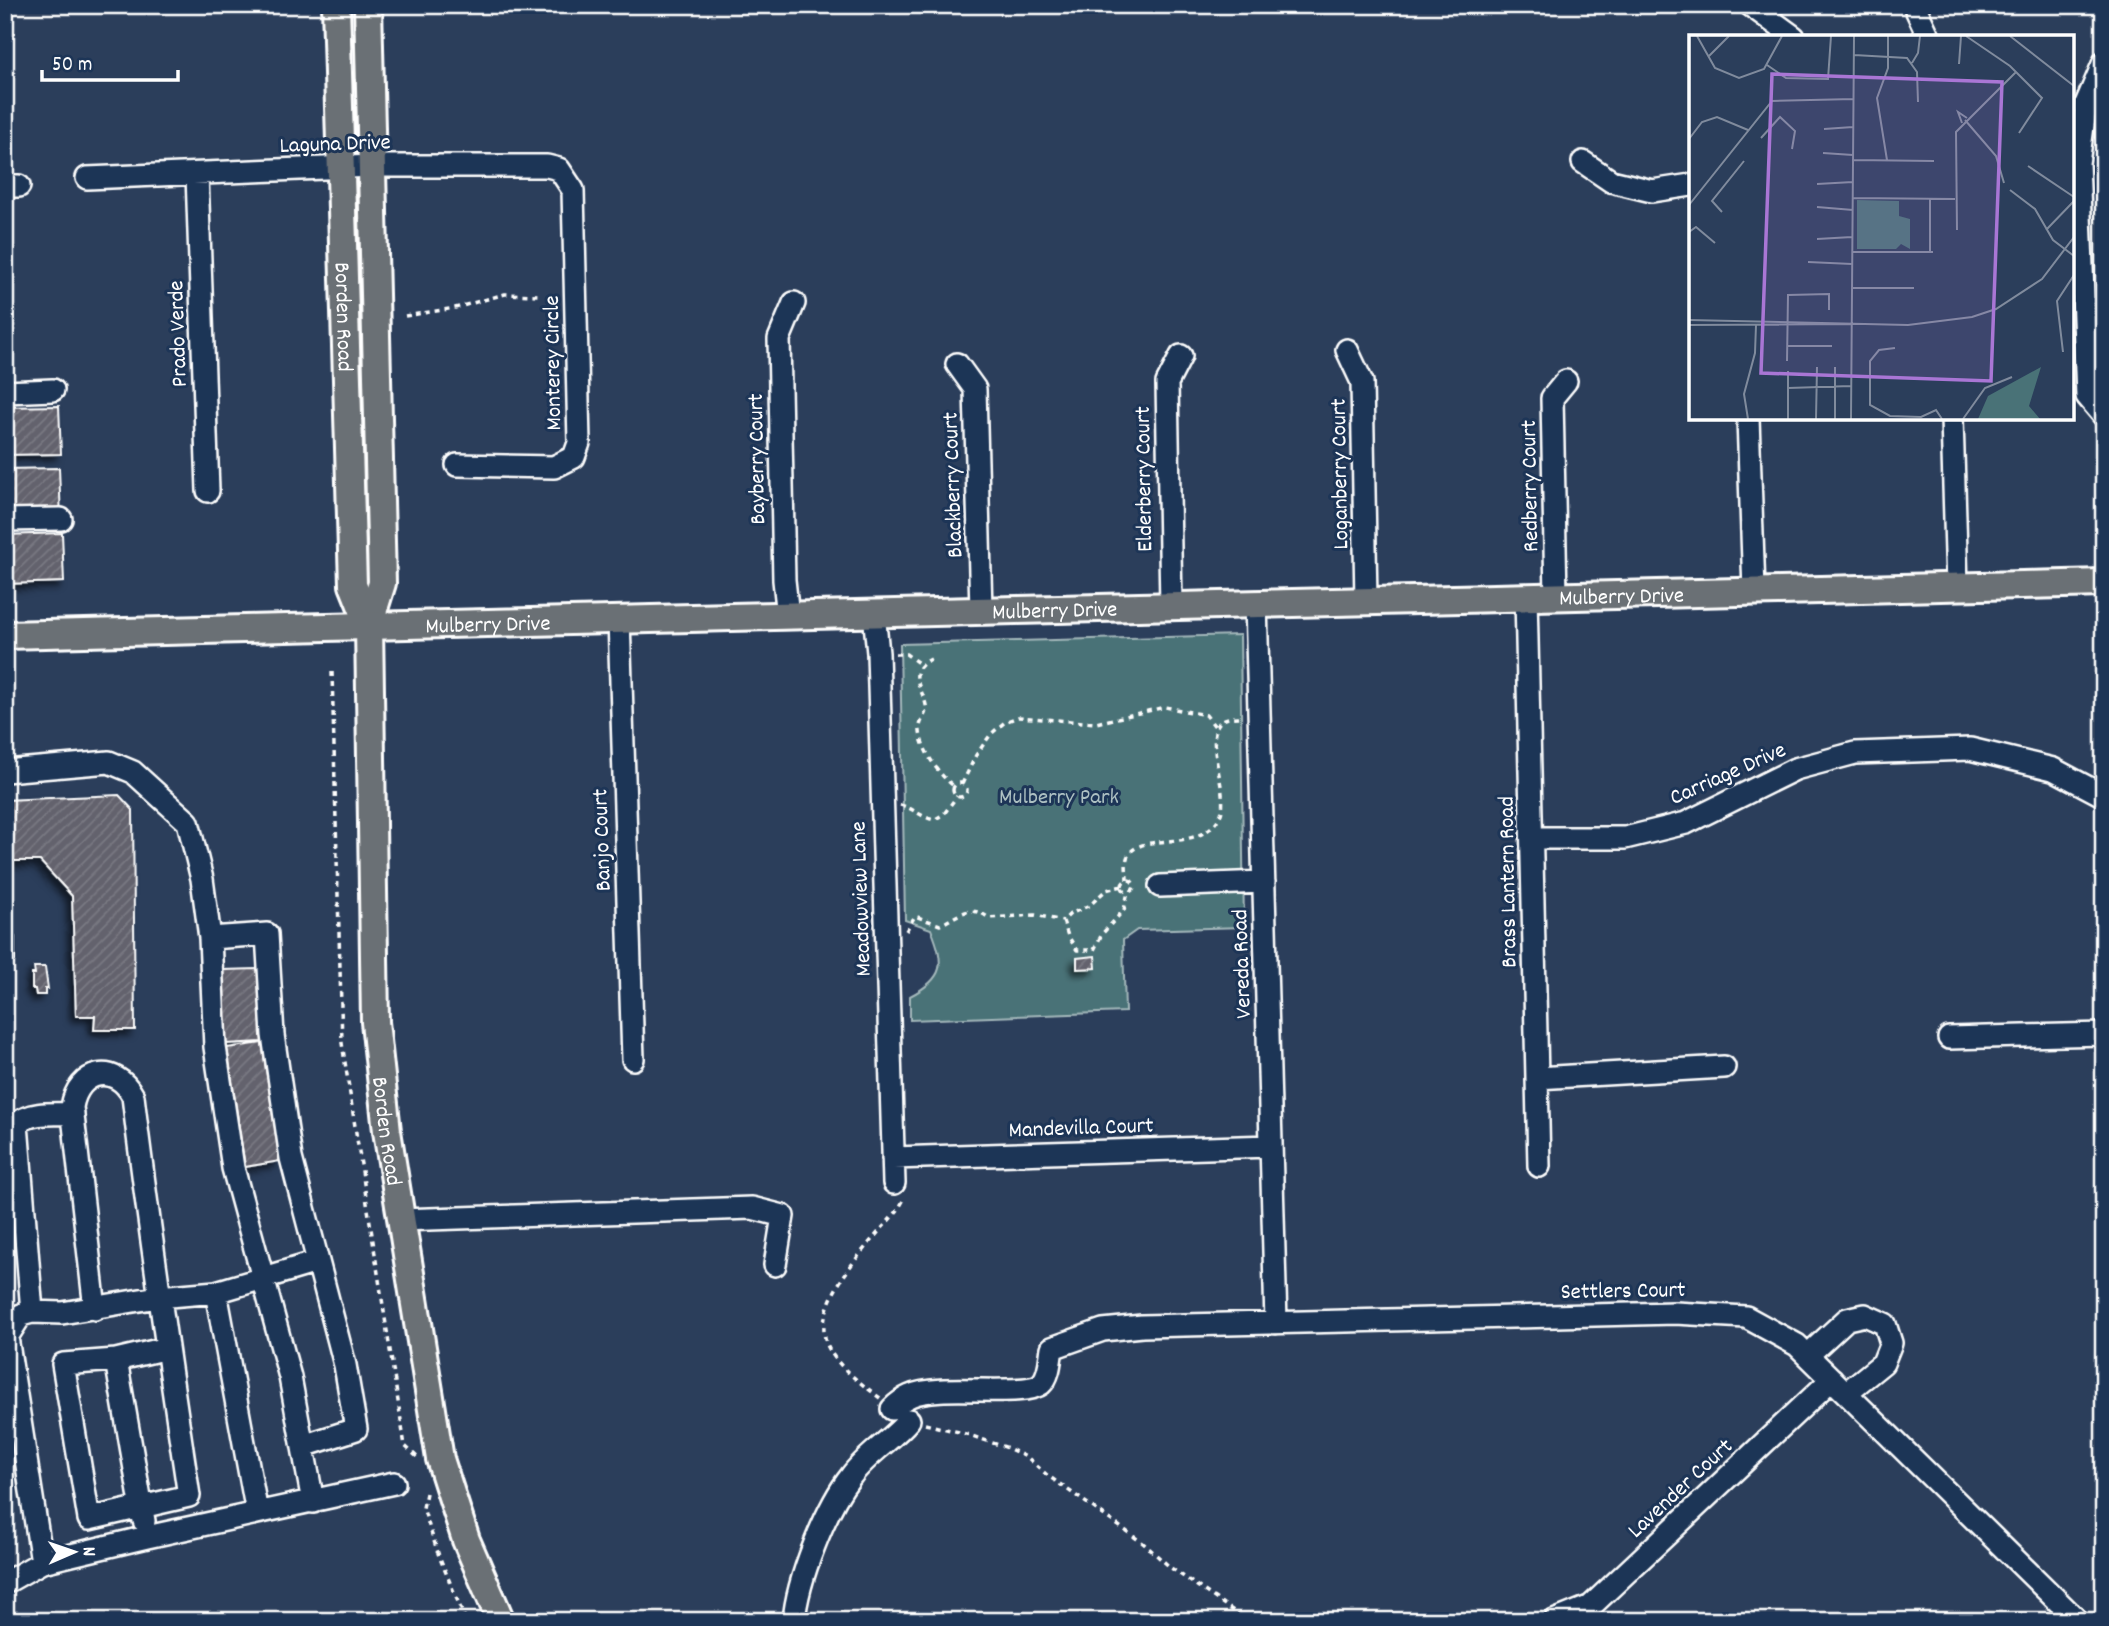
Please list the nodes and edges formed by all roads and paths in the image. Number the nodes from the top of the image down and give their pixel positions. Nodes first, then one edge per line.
1 (335, 5) edge
2 (368, 5) edge
3 (1750, 5) edge
4 (1917, 6) edge
5 (1791, 35) edge
6 (1928, 35) edge
7 (2104, 62) edge
8 (1583, 162) dead end
9 (373, 166) junction
10 (339, 168) junction
11 (197, 174) junction
12 (87, 178) dead end
13 (1689, 185) edge
14 (573, 190) joint
15 (2077, 288) edge
16 (538, 295) dead end
17 (794, 303) dead end
18 (405, 316) dead end
19 (1346, 349) dead end
20 (1181, 356) dead end
21 (957, 364) dead end
22 (1566, 381) dead end
23 (53, 390) dead end
24 (5, 392) edge
25 (2104, 416) edge
26 (1748, 420) edge
27 (1952, 420) edge
28 (457, 465) dead end
29 (208, 491) dead end
30 (61, 519) dead end
31 (5, 520) edge
32 (2104, 583) edge
33 (1957, 587) junction
34 (1754, 591) junction
35 (1526, 596) junction
36 (1556, 596) junction
37 (1366, 600) junction
38 (1256, 603) junction
39 (1171, 605) junction
40 (981, 610) junction
41 (874, 613) junction
42 (788, 616) junction
43 (619, 619) junction
44 (369, 625) junction
45 (5, 635) edge
46 (878, 653) junction
47 (931, 659) dead end
48 (921, 665) junction
49 (1259, 716) junction
50 (1216, 728) junction
51 (5, 771) edge
52 (962, 783) junction
53 (954, 786) junction
54 (957, 796) junction
55 (2104, 796) edge
56 (883, 805) junction
57 (1532, 838) junction
58 (1127, 880) junction
59 (1264, 882) junction
60 (1122, 886) junction
61 (1160, 886) dead end
62 (1128, 892) junction
63 (1063, 921) junction
64 (887, 936) junction
65 (210, 938) junction
66 (2104, 1034) edge
67 (1949, 1038) dead end
68 (633, 1059) dead end
69 (1724, 1067) dead end
70 (1537, 1079) junction
71 (73, 1114) junction
72 (1271, 1146) junction
73 (894, 1158) junction
74 (1539, 1166) dead end
75 (894, 1183) dead end
76 (400, 1220) junction
77 (317, 1262) junction
78 (775, 1265) dead end
79 (262, 1278) junction
80 (216, 1292) junction
81 (158, 1297) junction
82 (95, 1309) junction
83 (33, 1312) junction
84 (1276, 1323) junction
85 (167, 1348) junction
86 (1808, 1355) junction
87 (116, 1360) junction
88 (1839, 1386) junction
89 (303, 1446) junction
90 (394, 1483) dead end
91 (426, 1493) dead end
92 (313, 1502) junction
93 (141, 1507) junction
94 (257, 1513) junction
95 (147, 1537) junction
96 (42, 1562) junction
97 (5, 1583) edge
98 (466, 1621) edge
99 (500, 1621) edge
100 (794, 1621) edge
101 (1554, 1621) edge
102 (2078, 1621) edge

1 - 10 main road, Borden Road
2 - 9 main road, Borden Road
3 - 5 street
4 - 6 street
7 - 15 street
8 - 13 street
9 - 10 street, Laguna Drive
9 - 14 street, Laguna Drive
9 - 44 main road, Borden Road
10 - 11 street, Laguna Drive
10 - 44 main road, Borden Road
11 - 12 street, Laguna Drive
11 - 29 street, Prado Verde
14 - 28 street, Monterey Circle
15 - 25 street
16 - 18 path
17 - 42 street, Bayberry Court
19 - 37 street, Loganberry Court
20 - 39 street, Elderberry Court
21 - 40 street, Blackberry Court
22 - 36 street, Redberry Court
23 - 24 street
26 - 34 street
27 - 33 street
30 - 31 street
32 - 33 main road, Mulberry Drive
33 - 34 main road, Mulberry Drive
34 - 36 main road, Mulberry Drive
35 - 36 main road, Mulberry Drive
35 - 37 main road, Mulberry Drive
35 - 57 street, Brass Lantern Road
37 - 38 main road, Mulberry Drive
38 - 39 main road, Mulberry Drive
38 - 49 street, Vereda Road
39 - 40 main road, Mulberry Drive
40 - 41 main road, Mulberry Drive
41 - 42 main road, Mulberry Drive
41 - 46 street, Meadowview Lane
42 - 43 main road, Mulberry Drive
43 - 44 main road, Mulberry Drive
43 - 68 street, Banjo Court
44 - 45 main road, Mulberry Drive
44 - 76 main road, Borden Road
46 - 48 path
46 - 56 street, Meadowview Lane
47 - 48 path
48 - 53 path
49 - 50 path
49 - 59 street, Vereda Road
50 - 52 path
50 - 58 path
51 - 65 street
52 - 53 path
52 - 54 path
53 - 54 path
54 - 56 path
55 - 57 street, Carriage Drive
56 - 64 street, Meadowview Lane
57 - 70 street, Brass Lantern Road
58 - 60 path
58 - 62 path
59 - 61 street
59 - 72 street, Vereda Road
60 - 62 path
60 - 63 path
62 - 63 path
63 - 64 path
64 - 73 street, Meadowview Lane
65 - 77 street
65 - 79 street
66 - 67 street
69 - 70 street
70 - 74 street, Brass Lantern Road
71 - 81 street
71 - 82 street
71 - 83 street
72 - 73 street, Mandevilla Court
72 - 84 street, Vereda Road
73 - 75 street, Meadowview Lane
76 - 78 street
76 - 99 main road, Borden Road
77 - 79 street
77 - 89 street
79 - 80 street
79 - 89 street
80 - 81 street
80 - 94 street
81 - 82 street
81 - 85 street
82 - 83 street
83 - 96 street
84 - 86 street, Settlers Court
84 - 100 street, Settlers Court
85 - 87 street
85 - 93 street
86 - 88 street, Settlers Court
86 - 88 street, Lavender Court
87 - 93 street
87 - 93 street
88 - 101 street, Lavender Court
88 - 102 street, Settlers Court
89 - 92 street
90 - 92 street
91 - 98 path
92 - 94 street
93 - 95 street
94 - 95 street
95 - 96 street
96 - 97 street

